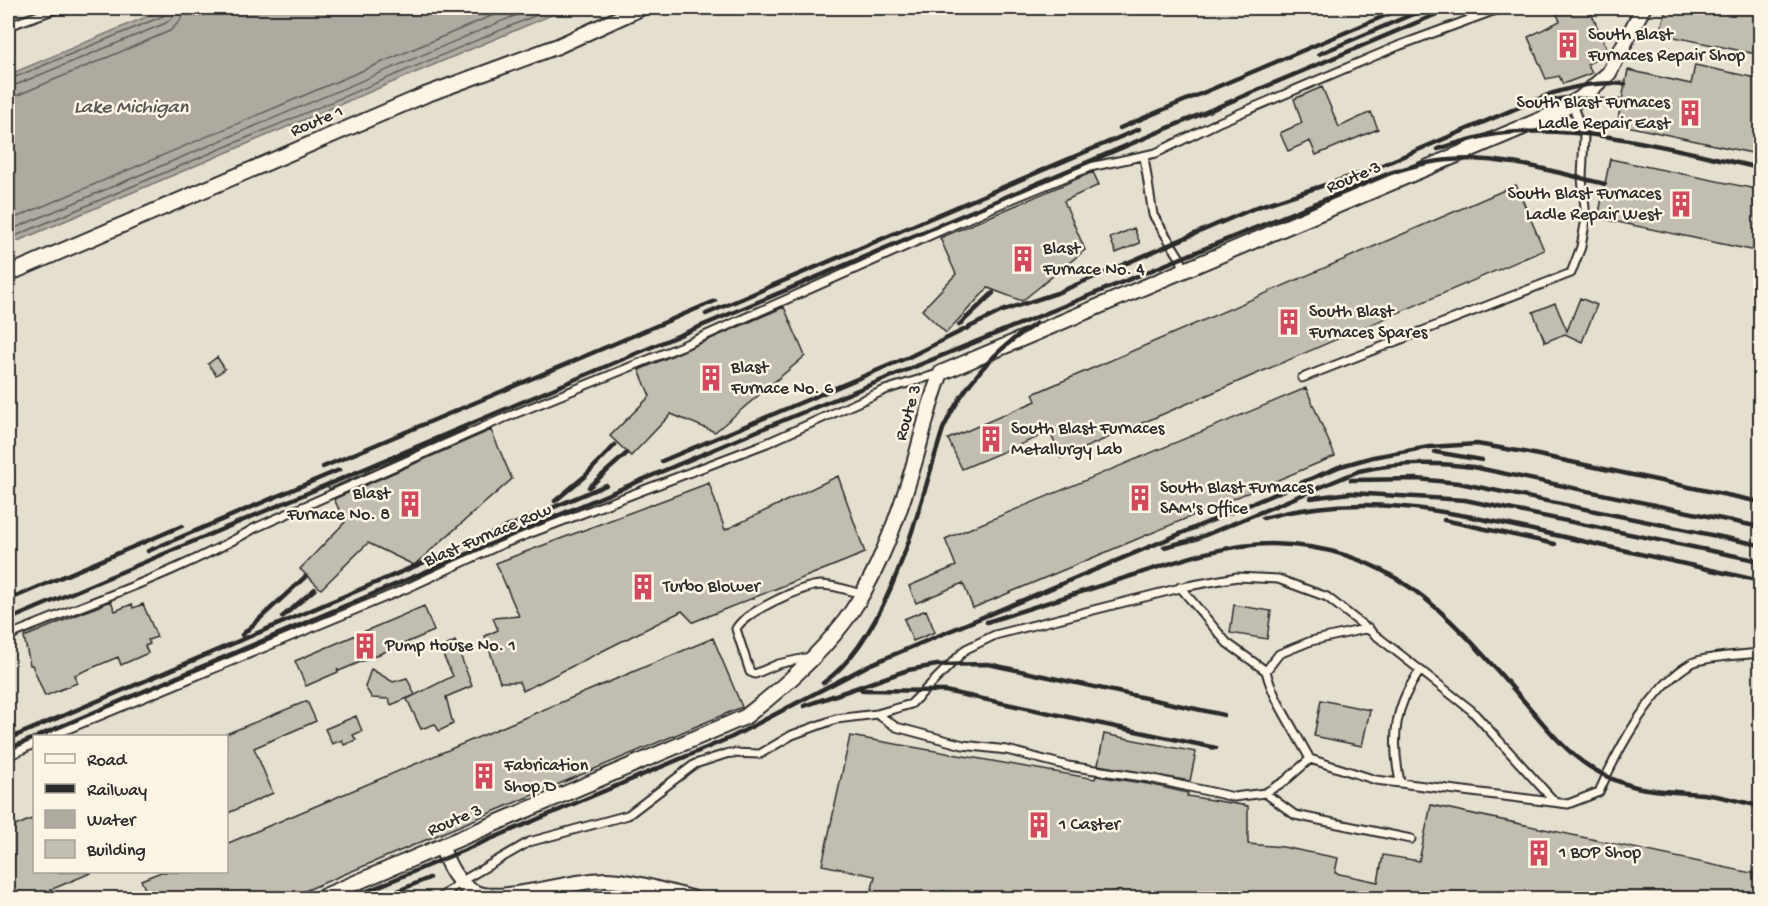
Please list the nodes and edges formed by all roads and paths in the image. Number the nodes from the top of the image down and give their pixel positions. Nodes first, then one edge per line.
1 (59, 8) edge
2 (641, 8) edge
3 (1501, 8) edge
4 (1643, 8) edge
5 (8, 26) edge
6 (1572, 104) junction
7 (1144, 157) junction
8 (1185, 271) junction
9 (8, 274) edge
10 (941, 373) junction
11 (1302, 378) dead end
12 (1180, 587) junction
13 (861, 594) junction
14 (1369, 628) junction
15 (8, 636) edge
16 (1761, 653) edge
17 (812, 657) junction
18 (1266, 671) junction
19 (1420, 671) junction
20 (877, 714) junction
21 (53, 735) edge
22 (33, 744) edge
23 (8, 756) edge
24 (1310, 759) junction
25 (1400, 782) junction
26 (1265, 793) junction
27 (1555, 802) junction
28 (1411, 839) dead end
29 (442, 847) junction
30 (460, 882) junction
31 (542, 893) edge
32 (320, 898) edge
33 (440, 898) edge
34 (692, 898) edge

1 - 5 lane
2 - 9 street, Route 1
3 - 7 lane
4 - 6 street, Route 3
6 - 8 street, Route 3
6 - 11 lane
7 - 8 lane
7 - 15 lane
8 - 10 street, Route 3
10 - 13 street, Route 3
10 - 21 lane, Blast Furnace Row
12 - 14 lane
12 - 18 lane
12 - 20 lane
13 - 17 street, Route 3
13 - 17 lane
14 - 18 lane
14 - 19 lane
16 - 27 lane
17 - 29 street, Route 3
18 - 24 lane
19 - 25 lane
19 - 27 lane
20 - 26 lane
20 - 30 lane
22 - 23 lane
24 - 25 lane
24 - 26 lane
25 - 27 lane
26 - 28 lane
29 - 30 street
29 - 32 street, Route 3
30 - 31 street
30 - 33 lane
31 - 34 street

